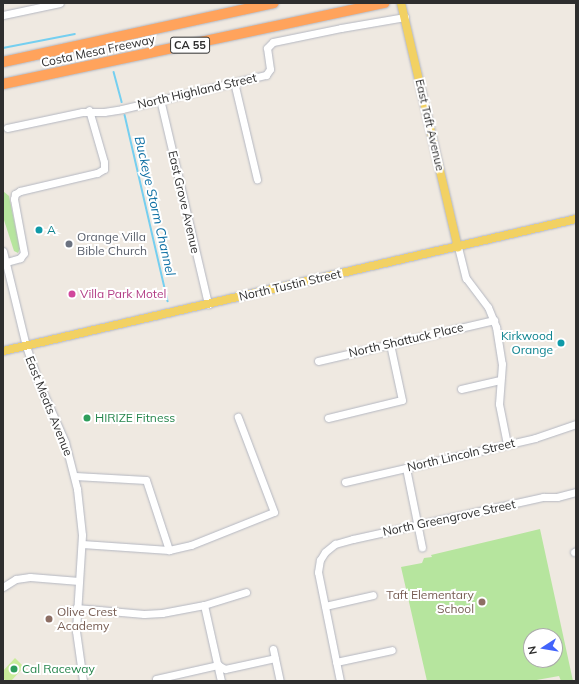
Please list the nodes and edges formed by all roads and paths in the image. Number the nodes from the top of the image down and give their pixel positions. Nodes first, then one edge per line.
1 (60, 3) edge
2 (274, 3) edge
3 (401, 3) edge
4 (381, 4) edge
5 (3, 14) edge
6 (405, 17) junction
7 (3, 62) edge
8 (234, 82) junction
9 (3, 84) edge
10 (160, 99) junction
11 (90, 110) junction
12 (7, 128) dead end
13 (257, 179) dead end
14 (576, 218) edge
15 (458, 246) junction
16 (3, 251) edge
17 (4, 262) edge
18 (208, 304) junction
19 (494, 320) junction
20 (390, 344) junction
21 (26, 346) junction
22 (3, 351) edge
23 (318, 361) dead end
24 (500, 380) junction
25 (460, 389) dead end
26 (238, 417) dead end
27 (328, 418) dead end
28 (576, 424) edge
29 (507, 444) junction
30 (406, 468) junction
31 (75, 476) junction
32 (345, 482) dead end
33 (576, 492) edge
34 (418, 525) junction
35 (82, 544) junction
36 (422, 547) dead end
37 (169, 550) junction
38 (79, 581) junction
39 (3, 587) edge
40 (246, 592) dead end
41 (373, 595) dead end
42 (204, 605) junction
43 (325, 606) junction
44 (76, 608) junction
45 (273, 649) dead end
46 (392, 650) dead end
47 (275, 658) junction
48 (336, 662) junction
49 (218, 665) junction
50 (156, 679) dead end
51 (83, 681) edge
52 (221, 681) edge
53 (280, 681) edge
54 (340, 681) edge

1 - 5 street
2 - 7 highway, Costa Mesa Freeway / CA 55
3 - 6 main road, East Taft Avenue
4 - 9 highway, Costa Mesa Freeway / CA 55
6 - 8 street, North Highland Street
6 - 15 main road, East Taft Avenue
8 - 10 street, North Highland Street
8 - 13 street
10 - 11 street, North Highland Street
10 - 18 street, East Grove Avenue
11 - 12 street, North Highland Street
11 - 17 street
14 - 15 main road, North Tustin Street
15 - 18 main road, North Tustin Street
15 - 19 street
16 - 17 street, East Meats Avenue
17 - 21 street, East Meats Avenue
18 - 21 main road, North Tustin Street
19 - 20 street, North Shattuck Place
19 - 24 street
20 - 23 street, North Shattuck Place
20 - 27 street
21 - 22 main road, North Tustin Street
21 - 31 street, East Meats Avenue
24 - 25 street
24 - 29 street
26 - 37 street
28 - 29 street, North Lincoln Street
29 - 30 street, North Lincoln Street
30 - 32 street, North Lincoln Street
30 - 34 street
31 - 35 street, East Meats Avenue
31 - 37 street
33 - 34 street, North Greengrove Street
34 - 36 street
34 - 43 street, North Greengrove Street
35 - 37 street
35 - 38 street, East Meats Avenue
38 - 39 street
38 - 44 street, East Meats Avenue
40 - 42 street
41 - 43 street
42 - 44 street
42 - 49 street
43 - 48 street
44 - 51 street, East Meats Avenue
45 - 47 street
46 - 48 street
47 - 49 street
47 - 53 street
48 - 54 street
49 - 50 street
49 - 52 street

